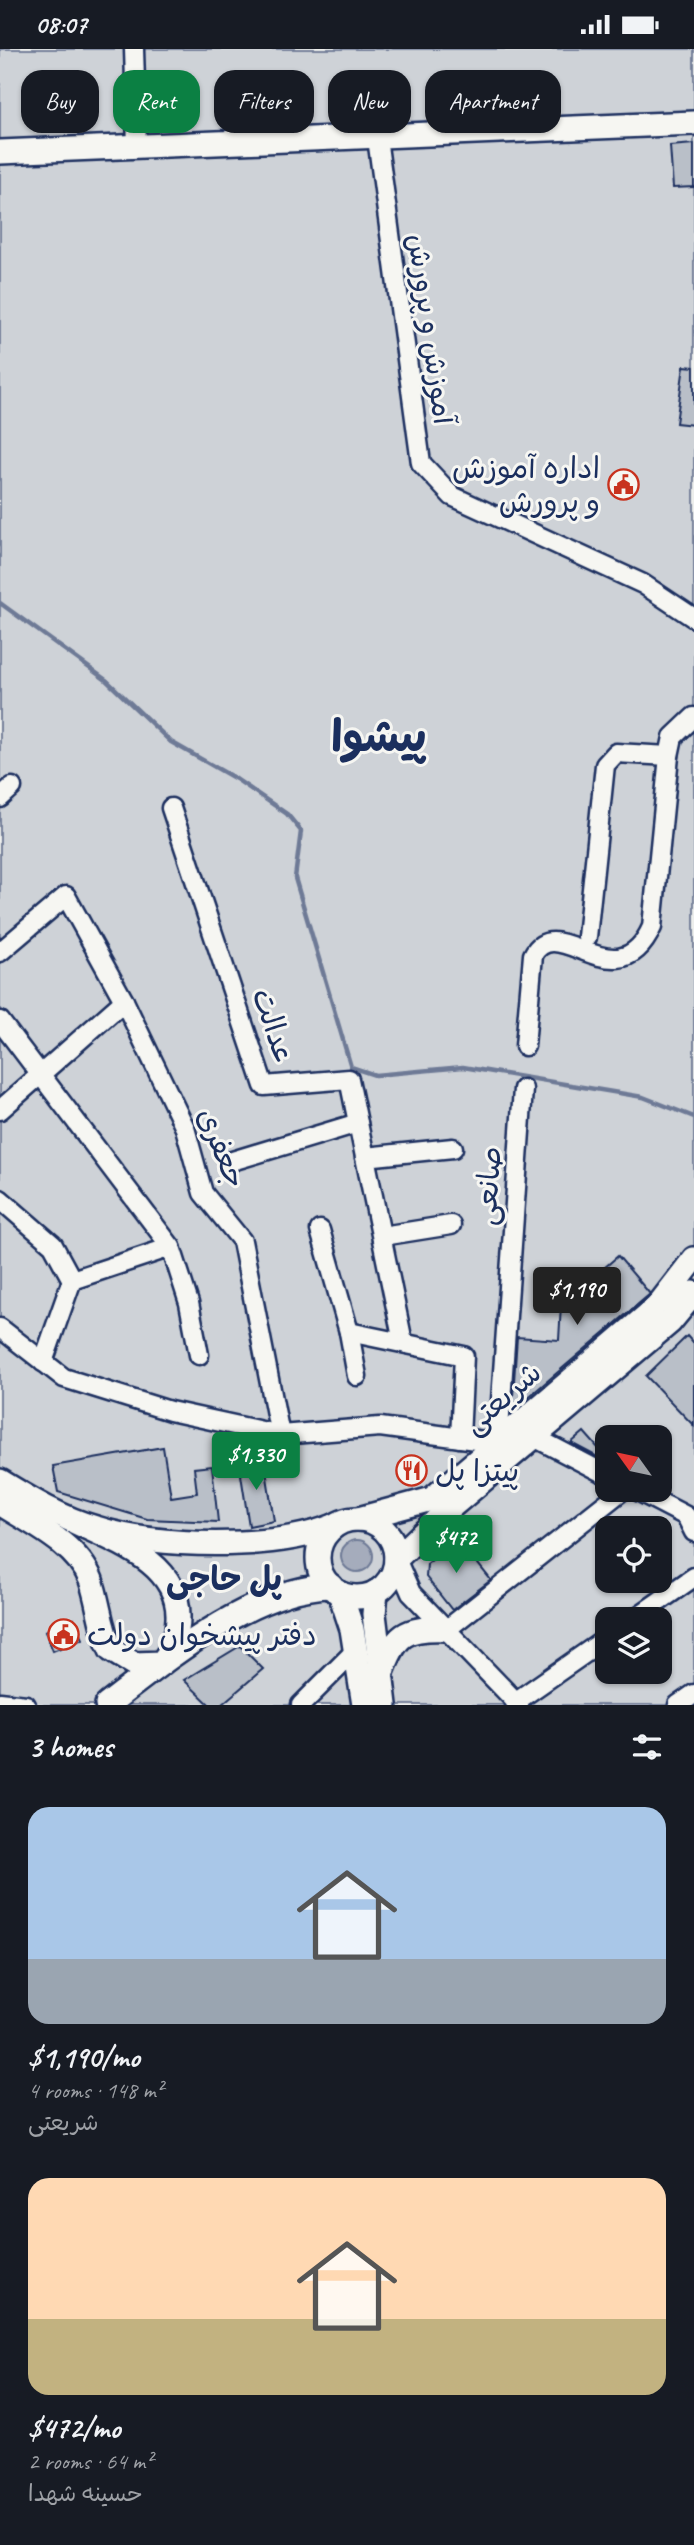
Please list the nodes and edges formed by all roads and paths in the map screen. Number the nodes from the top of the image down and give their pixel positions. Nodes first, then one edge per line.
1 (134, 49) edge
2 (694, 123) edge
3 (377, 138) junction
4 (137, 147) junction
5 (0, 152) edge
6 (694, 618) edge
7 (694, 717) edge
8 (669, 756) junction
9 (171, 808) dead end
10 (587, 937) dead end
11 (0, 952) edge
12 (124, 1002) junction
13 (0, 1021) edge
14 (525, 1046) dead end
15 (41, 1073) junction
16 (523, 1089) dead end
17 (0, 1110) edge
18 (358, 1123) junction
19 (453, 1148) dead end
20 (365, 1157) junction
21 (232, 1161) dead end
22 (0, 1199) edge
23 (451, 1225) dead end
24 (320, 1230) dead end
25 (382, 1236) junction
26 (170, 1247) junction
27 (694, 1259) edge
28 (72, 1280) junction
29 (694, 1293) edge
30 (0, 1328) edge
31 (349, 1332) junction
32 (403, 1342) junction
33 (199, 1355) dead end
34 (43, 1362) junction
35 (357, 1376) dead end
36 (280, 1435) junction
37 (534, 1437) junction
38 (460, 1438) junction
39 (498, 1443) junction
40 (595, 1469) edge
41 (0, 1481) edge
42 (608, 1502) edge
43 (657, 1502) edge
44 (0, 1503) edge
45 (358, 1518) junction
46 (69, 1519) junction
47 (691, 1521) edge
48 (334, 1526) junction
49 (397, 1559) junction
50 (694, 1577) edge
51 (336, 1590) junction
52 (376, 1592) junction
53 (651, 1607) edge
54 (447, 1629) junction
55 (595, 1647) edge
56 (355, 1651) junction
57 (162, 1663) junction
58 (381, 1675) junction
59 (694, 1694) edge
60 (0, 1702) edge
61 (517, 1703) edge
62 (26, 1705) edge
63 (107, 1705) edge
64 (301, 1705) edge
65 (364, 1705) edge
66 (384, 1705) edge
67 (678, 1705) edge

1 - 4 street
2 - 3 main road
3 - 4 main road
3 - 6 street, آموزش و پرورش
4 - 5 main road
7 - 8 street
8 - 10 street
8 - 14 street
9 - 18 street, عدالت
11 - 12 street, جعفری
12 - 15 street
12 - 36 street, جعفری
13 - 15 street
15 - 17 street
15 - 26 street
16 - 39 street, صانعی
18 - 20 street, عدالت
18 - 21 street
19 - 20 street
20 - 25 street, عدالت
22 - 28 street
23 - 25 street
24 - 31 street
25 - 32 street, عدالت
26 - 28 street
26 - 33 street
27 - 39 main road, شریعتی
28 - 34 street
29 - 37 main road, شریعتی
30 - 34 street
31 - 32 street
31 - 35 street
32 - 38 street
34 - 36 street
36 - 38 street
37 - 40 street
37 - 49 main road, شریعتی
38 - 39 street
39 - 45 main road, شریعتی
41 - 46 main road
42 - 54 street
43 - 47 street
44 - 57 main road
45 - 48 main road
45 - 49 main road
46 - 48 main road
46 - 57 main road
48 - 51 main road
49 - 52 main road
49 - 54 street
50 - 53 street
51 - 52 main road
51 - 56 main road
51 - 57 main road
52 - 58 main road
54 - 58 main road
54 - 61 street
55 - 61 street
56 - 64 street
56 - 65 main road
57 - 63 main road
58 - 66 main road
59 - 67 street
60 - 62 street

